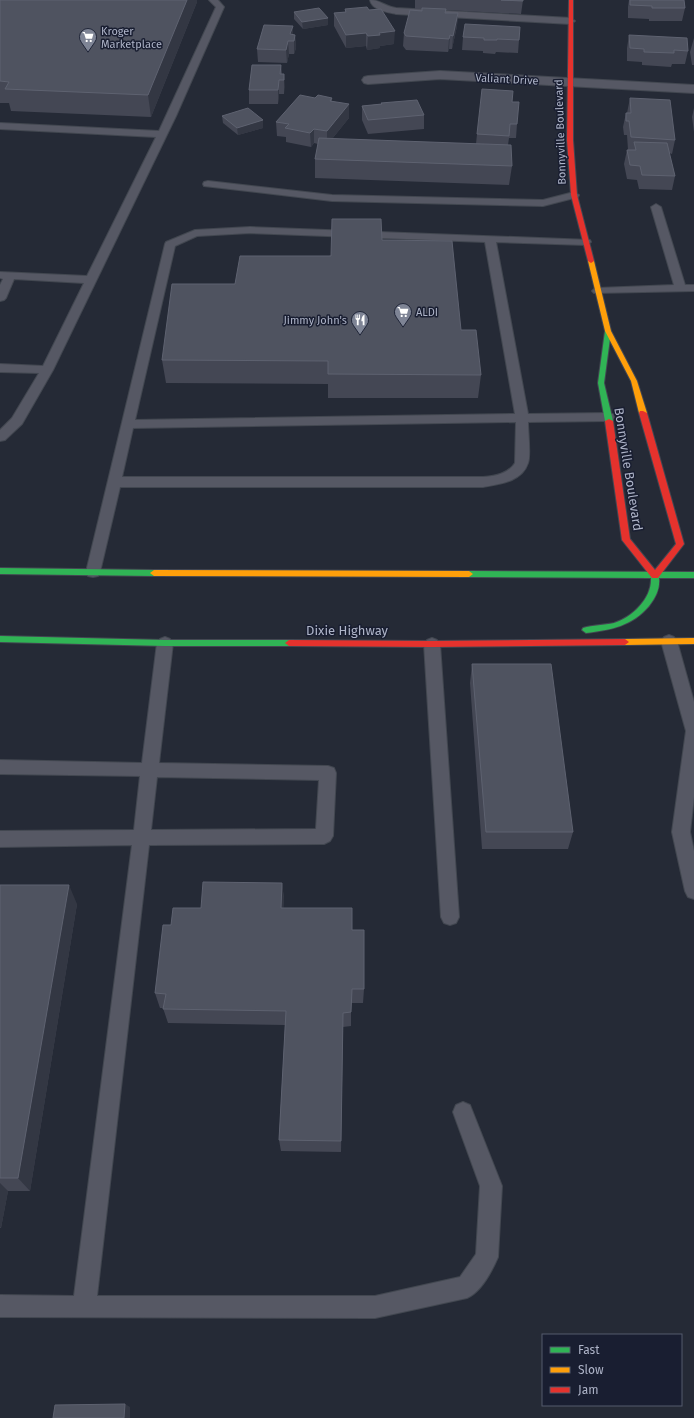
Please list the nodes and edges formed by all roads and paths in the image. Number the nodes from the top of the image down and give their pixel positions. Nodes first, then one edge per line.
1 (214, 0) edge
2 (374, 0) edge
3 (571, 0) edge
4 (571, 21) junction
5 (368, 80) dead end
6 (570, 82) junction
7 (694, 89) edge
8 (0, 126) edge
9 (162, 134) junction
10 (208, 184) dead end
11 (574, 195) junction
12 (656, 207) dead end
13 (490, 239) junction
14 (586, 242) junction
15 (5, 275) edge
16 (91, 280) junction
17 (681, 288) junction
18 (694, 288) edge
19 (598, 291) junction
20 (0, 298) edge
21 (608, 331) junction
22 (0, 368) edge
23 (47, 370) junction
24 (608, 417) junction
25 (522, 418) junction
26 (128, 424) junction
27 (0, 436) edge
28 (114, 482) junction
29 (0, 571) edge
30 (93, 572) junction
31 (694, 575) edge
32 (655, 576) junction
33 (574, 631) dead end
34 (559, 633) dead end
35 (0, 639) edge
36 (670, 641) junction
37 (694, 641) edge
38 (165, 643) junction
39 (432, 644) junction
40 (475, 644) junction
41 (694, 731) edge
42 (0, 767) edge
43 (149, 770) junction
44 (141, 838) junction
45 (0, 839) edge
46 (694, 891) edge
47 (450, 916) dead end
48 (462, 1112) dead end
49 (0, 1306) edge
50 (84, 1307) junction

1 - 9 lane
2 - 4 lane
3 - 4 street, Bonnyville Boulevard
4 - 6 street, Bonnyville Boulevard
5 - 6 street, Valiant Drive
6 - 7 street, Valiant Drive
6 - 11 street, Bonnyville Boulevard
8 - 9 lane
9 - 16 lane
10 - 11 lane
11 - 14 street, Bonnyville Boulevard
12 - 17 lane
13 - 14 lane
13 - 25 lane
13 - 26 lane
14 - 19 street, Bonnyville Boulevard
15 - 16 lane
15 - 20 lane
16 - 23 lane
17 - 18 lane
17 - 19 lane
19 - 21 street, Bonnyville Boulevard
21 - 24 street, Bonnyville Boulevard
21 - 32 street, Bonnyville Boulevard
22 - 23 lane
23 - 27 lane
24 - 25 lane
24 - 32 street, Bonnyville Boulevard
25 - 26 lane
25 - 28 lane
26 - 28 lane
28 - 30 lane
29 - 30 street
30 - 32 street
31 - 32 street
32 - 33 street
34 - 40 street
35 - 38 street, Dixie Highway
36 - 37 street, Dixie Highway
36 - 40 street, Dixie Highway
36 - 41 lane
38 - 39 street, Dixie Highway
38 - 43 lane
39 - 40 street, Dixie Highway
39 - 47 lane
41 - 46 lane
42 - 43 lane
43 - 44 lane
43 - 44 lane
44 - 45 lane
44 - 50 lane
48 - 50 lane
49 - 50 lane

